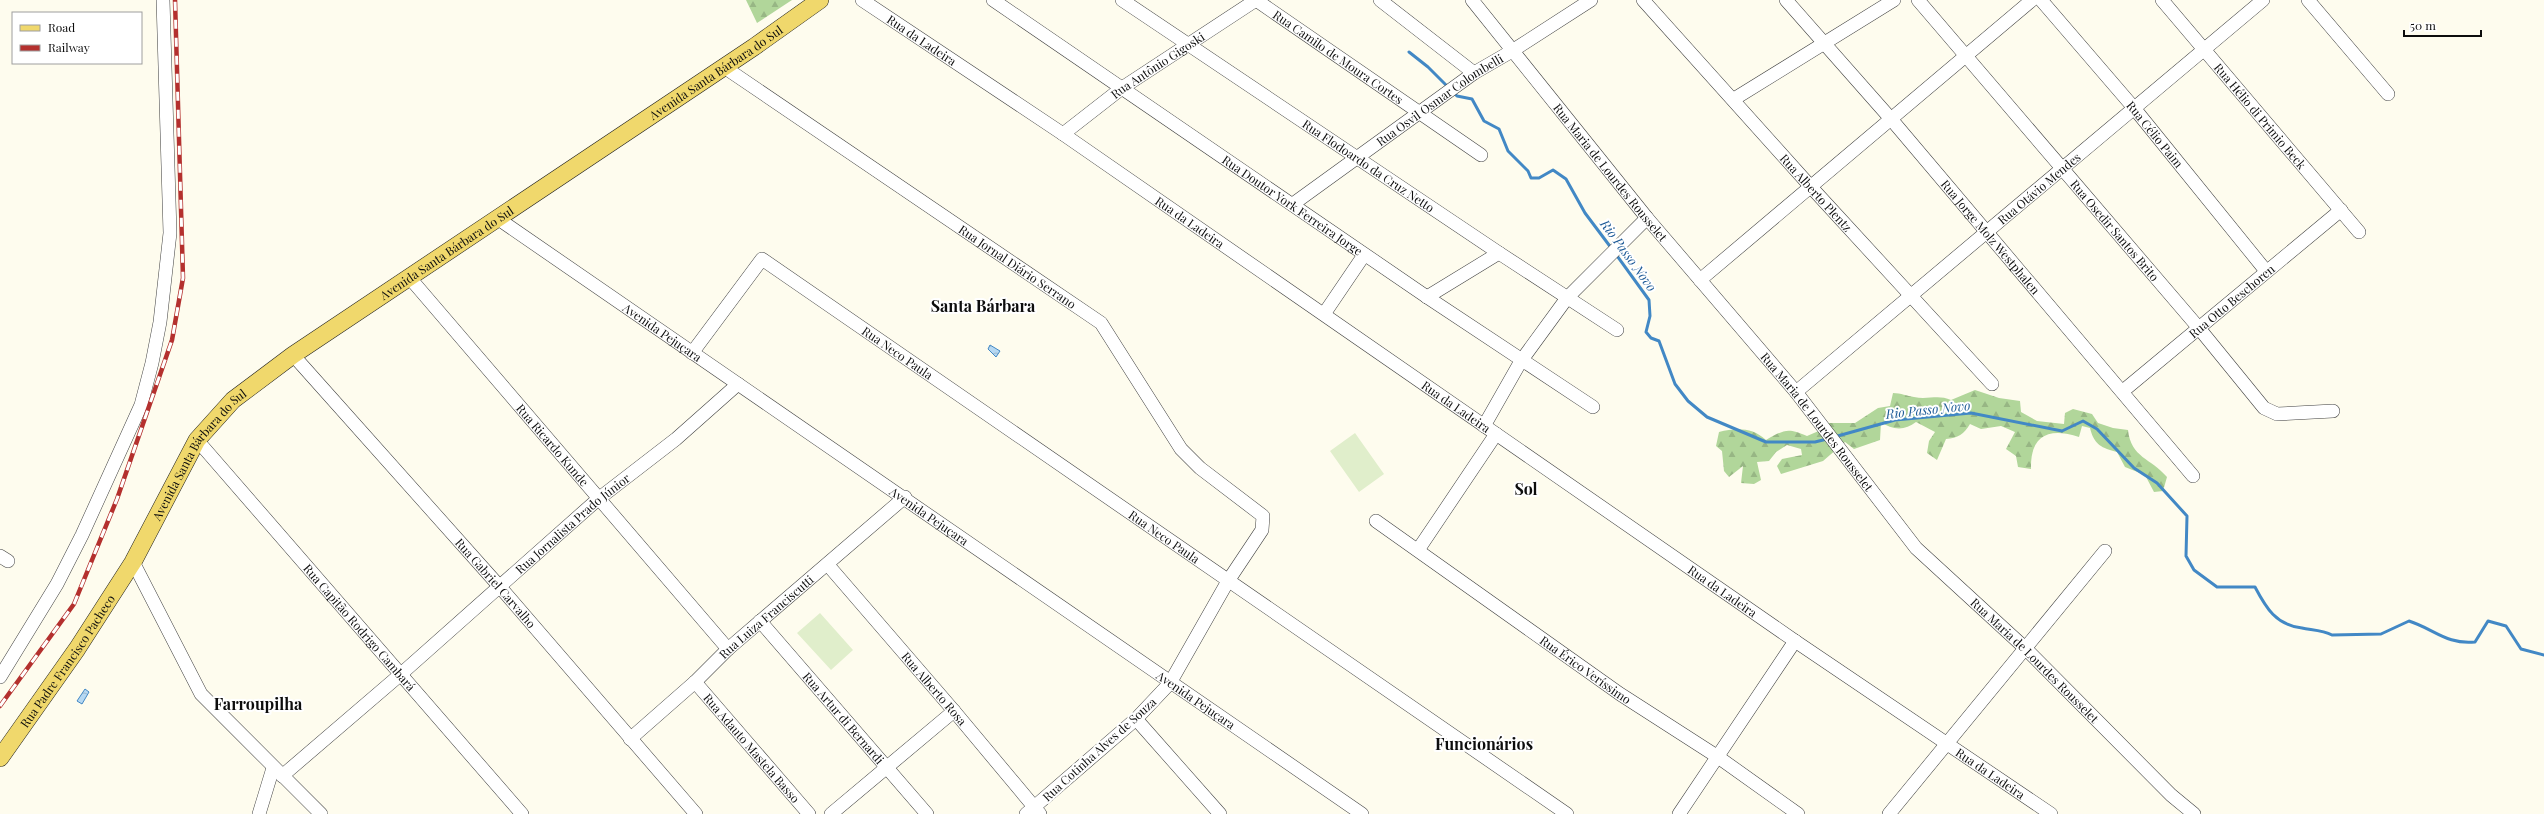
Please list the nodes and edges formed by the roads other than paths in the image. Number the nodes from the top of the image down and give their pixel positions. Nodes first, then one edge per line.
1 (163, 0) edge
2 (820, 0) edge
3 (862, 0) edge
4 (993, 0) edge
5 (1122, 0) edge
6 (1256, 0) edge
7 (1380, 0) edge
8 (1472, 0) edge
9 (1591, 0) edge
10 (1644, 0) edge
11 (1786, 0) edge
12 (1894, 0) edge
13 (1918, 0) edge
14 (2032, 0) edge
15 (2041, 0) edge
16 (2162, 0) edge
17 (2263, 0) edge
18 (2308, 0) edge
19 (1824, 43) junction
20 (1188, 45) junction
21 (2204, 49) junction
22 (1512, 52) junction
23 (1965, 56) junction
24 (724, 66) junction
25 (1474, 73) junction
26 (1122, 88) junction
27 (2388, 94) dead end
28 (1734, 99) junction
29 (2134, 108) junction
30 (1421, 113) junction
31 (1891, 119) junction
32 (1062, 134) junction
33 (1481, 155) dead end
34 (1357, 157) junction
35 (2061, 169) junction
36 (1811, 187) junction
37 (1293, 204) junction
38 (2341, 210) junction
39 (497, 218) junction
40 (1646, 218) junction
41 (1986, 232) junction
42 (2359, 232) dead end
43 (1498, 253) junction
44 (1364, 255) junction
45 (2266, 271) junction
46 (408, 277) junction
47 (1700, 280) junction
48 (1912, 295) junction
49 (1427, 297) junction
50 (1568, 298) junction
51 (1324, 314) junction
52 (2198, 327) junction
53 (1617, 330) dead end
54 (692, 353) junction
55 (293, 355) junction
56 (1521, 361) junction
57 (738, 384) junction
58 (1992, 384) dead end
59 (2123, 391) junction
60 (1796, 392) junction
61 (1593, 407) dead end
62 (2333, 411) dead end
63 (1484, 426) junction
64 (1496, 434) junction
65 (197, 440) junction
66 (2193, 476) dead end
67 (905, 497) junction
68 (598, 500) junction
69 (1263, 516) joint
70 (1376, 521) dead end
71 (1418, 550) junction
72 (2105, 551) dead end
73 (133, 562) junction
74 (828, 565) junction
75 (1228, 581) junction
76 (500, 587) junction
77 (760, 621) junction
78 (1795, 641) junction
79 (2026, 648) junction
80 (728, 649) junction
81 (401, 674) junction
82 (0, 677) edge
83 (695, 682) junction
84 (1170, 683) junction
85 (954, 711) junction
86 (1136, 718) junction
87 (630, 739) junction
88 (1947, 743) junction
89 (1718, 757) junction
90 (0, 758) edge
91 (885, 767) junction
92 (277, 772) junction
93 (1033, 812) edge
94 (259, 814) edge
95 (321, 814) edge
96 (522, 814) edge
97 (696, 814) edge
98 (809, 814) edge
99 (831, 814) edge
100 (927, 814) edge
101 (1220, 814) edge
102 (1362, 814) edge
103 (1567, 814) edge
104 (1679, 814) edge
105 (1798, 814) edge
106 (1889, 814) edge
107 (2051, 814) edge
108 (2194, 814) edge

1 - 82 street
2 - 24 main road, Avenida Santa Bárbara do Sul
3 - 32 street, Rua da Ladeira
4 - 26 street, Rua Doutor York Ferreira Jorge
5 - 20 street, Rua Flodoardo da Cruz Netto
6 - 20 street, Rua Antônio Gigoski
6 - 30 street, Rua Camilo de Moura Cortes
7 - 25 street
8 - 22 street, Rua Maria de Lourdes Rousselet
9 - 22 street, Rua Osvil Osmar Colombelli
10 - 28 street, Rua Alberto Plentz
11 - 19 street, Rua Jorge Molz Westphalen
12 - 19 street
13 - 23 street, Rua Osedir Santos Brito
14 - 23 street
15 - 29 street, Rua Célio Paim
16 - 21 street, Rua Hélio di Primio Beck
17 - 21 street, Rua Otávio Mendes
18 - 27 street
19 - 28 street
19 - 31 street, Rua Jorge Molz Westphalen
20 - 26 street, Rua Antônio Gigoski
20 - 34 street, Rua Flodoardo da Cruz Netto
21 - 29 street, Rua Otávio Mendes
21 - 38 street, Rua Hélio di Primio Beck
22 - 25 street, Rua Osvil Osmar Colombelli
22 - 40 street, Rua Maria de Lourdes Rousselet
23 - 31 street
23 - 35 street, Rua Osedir Santos Brito
24 - 39 main road, Avenida Santa Bárbara do Sul
24 - 69 street, Rua Jornal Diário Serrano
25 - 30 street, Rua Osvil Osmar Colombelli
26 - 32 street, Rua Antônio Gigoski
26 - 37 street, Rua Doutor York Ferreira Jorge
28 - 36 street, Rua Alberto Plentz
29 - 35 street, Rua Otávio Mendes
29 - 45 street, Rua Célio Paim
30 - 33 street, Rua Camilo de Moura Cortes
30 - 34 street, Rua Osvil Osmar Colombelli
31 - 36 street
31 - 41 street, Rua Jorge Molz Westphalen
32 - 51 street, Rua da Ladeira
34 - 37 street, Rua Osvil Osmar Colombelli
34 - 43 street, Rua Flodoardo da Cruz Netto
35 - 41 street, Rua Otávio Mendes
35 - 52 street, Rua Osedir Santos Brito
36 - 47 street
36 - 48 street, Rua Alberto Plentz
37 - 44 street, Rua Doutor York Ferreira Jorge
38 - 42 street, Rua Hélio di Primio Beck
38 - 45 street, Rua Otto Beschoren
39 - 46 main road, Avenida Santa Bárbara do Sul
39 - 54 street, Avenida Pejuçara
40 - 47 street, Rua Maria de Lourdes Rousselet
40 - 50 street
41 - 48 street, Rua Otávio Mendes
41 - 59 street, Rua Jorge Molz Westphalen
43 - 49 street
43 - 50 street, Rua Flodoardo da Cruz Netto
44 - 49 street, Rua Doutor York Ferreira Jorge
44 - 51 street
45 - 52 street, Rua Otto Beschoren
46 - 55 main road, Avenida Santa Bárbara do Sul
46 - 68 street, Rua Ricardo Kunde
47 - 60 street, Rua Maria de Lourdes Rousselet
48 - 58 street, Rua Alberto Plentz
48 - 60 street, Rua Otávio Mendes
49 - 56 street, Rua Doutor York Ferreira Jorge
50 - 53 street, Rua Flodoardo da Cruz Netto
50 - 56 street
51 - 63 street, Rua da Ladeira
52 - 59 street, Rua Otto Beschoren
52 - 62 street, Rua Osedir Santos Brito
54 - 57 street, Avenida Pejuçara
54 - 75 street, Rua Neco Paula
55 - 65 main road, Avenida Santa Bárbara do Sul
55 - 76 street, Rua Gabriel Carvalho
56 - 61 street, Rua Doutor York Ferreira Jorge
56 - 63 street
57 - 67 street, Avenida Pejuçara
57 - 68 street, Rua Jornalista Prado Júnior
59 - 66 street, Rua Jorge Molz Westphalen
60 - 79 street, Rua Maria de Lourdes Rousselet
63 - 64 street, Rua da Ladeira
64 - 71 street
64 - 78 street, Rua da Ladeira
65 - 73 main road, Avenida Santa Bárbara do Sul
65 - 81 street, Rua Capitão Rodrigo Cambará
67 - 74 street, Rua Luiza Franciscutti
67 - 84 street, Avenida Pejuçara
68 - 76 street, Rua Jornalista Prado Júnior
68 - 80 street, Rua Ricardo Kunde
69 - 75 street, Rua Cotinha Alves de Souza
70 - 71 street, Rua Érico Veríssimo
71 - 89 street, Rua Érico Veríssimo
72 - 79 street
73 - 90 main road, Rua Padre Francisco Pacheco
73 - 92 street
74 - 77 street, Rua Luiza Franciscutti
74 - 85 street, Rua Alberto Rosa
75 - 84 street, Rua Cotinha Alves de Souza
75 - 103 street, Rua Neco Paula
76 - 81 street, Rua Jornalista Prado Júnior
76 - 87 street, Rua Gabriel Carvalho
77 - 80 street, Rua Luiza Franciscutti
77 - 91 street, Rua Artur di Bernardi
78 - 88 street, Rua da Ladeira
78 - 89 street
79 - 88 street
79 - 108 street, Rua Maria de Lourdes Rousselet
80 - 83 street, Rua Luiza Franciscutti
81 - 92 street, Rua Jornalista Prado Júnior
81 - 96 street, Rua Capitão Rodrigo Cambará
83 - 87 street, Rua Luiza Franciscutti
83 - 98 street, Rua Adauto Mastela Basso
84 - 86 street, Rua Cotinha Alves de Souza
84 - 102 street, Avenida Pejuçara
85 - 91 street
85 - 93 street, Rua Alberto Rosa
86 - 93 street, Rua Cotinha Alves de Souza
86 - 101 street
87 - 97 street, Rua Gabriel Carvalho
88 - 106 street
88 - 107 street, Rua da Ladeira
89 - 104 street
89 - 105 street, Rua Érico Veríssimo
91 - 99 street
91 - 100 street, Rua Artur di Bernardi
92 - 94 street
92 - 95 street

